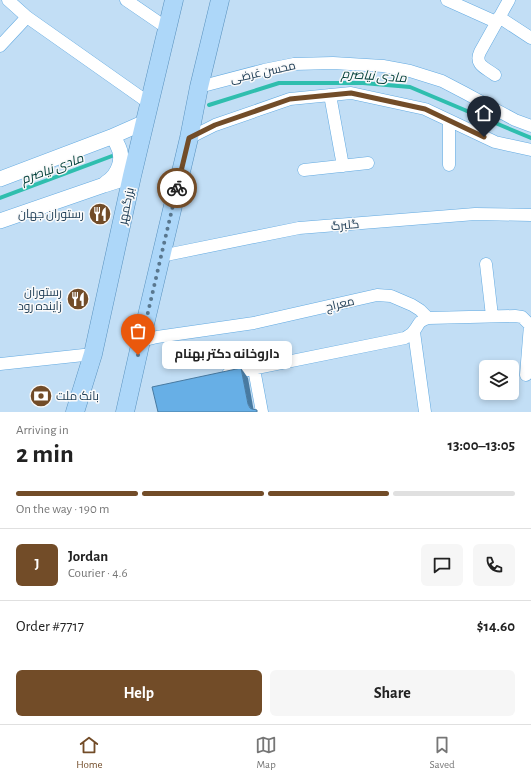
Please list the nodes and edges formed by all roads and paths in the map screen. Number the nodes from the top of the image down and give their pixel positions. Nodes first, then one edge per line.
1 (8, 0) edge
2 (126, 0) edge
3 (174, 0) edge
4 (220, 0) edge
5 (447, 0) edge
6 (508, 0) edge
7 (27, 17) junction
8 (498, 19) junction
9 (167, 28) junction
10 (531, 38) edge
11 (0, 46) edge
12 (495, 75) dead end
13 (199, 86) junction
14 (330, 95) junction
15 (149, 103) junction
16 (449, 121) junction
17 (145, 122) junction
18 (531, 126) edge
19 (111, 137) junction
20 (189, 138) junction
21 (531, 150) edge
22 (368, 163) dead end
23 (449, 165) dead end
24 (343, 166) junction
25 (304, 170) dead end
26 (132, 176) junction
27 (0, 179) edge
28 (104, 185) junction
29 (531, 215) edge
30 (0, 221) edge
31 (161, 256) junction
32 (486, 264) dead end
33 (492, 316) junction
34 (428, 318) junction
35 (531, 326) edge
36 (414, 332) junction
37 (141, 341) junction
38 (93, 354) junction
39 (0, 364) edge
40 (254, 369) junction
41 (526, 375) dead end
42 (217, 377) edge
43 (75, 412) edge
44 (125, 412) edge
45 (262, 412) edge
46 (425, 412) edge

1 - 7 street
2 - 9 street
3 - 9 main road, بزرگمهر
4 - 13 main road
5 - 8 street
6 - 8 street
7 - 11 street
7 - 15 street
8 - 10 street
8 - 12 street
9 - 15 main road, بزرگمهر
13 - 18 street, محسن غرضی
13 - 20 main road
14 - 16 street
14 - 20 street
14 - 24 street
15 - 17 main road, بزرگمهر
16 - 21 street
16 - 23 street
17 - 19 street
17 - 26 main road, بزرگمهر
19 - 27 street
19 - 28 street
20 - 31 main road
22 - 24 street
24 - 25 street
26 - 28 street
26 - 38 main road, بزرگمهر
28 - 30 street
29 - 31 street, گلبرگ
31 - 37 main road
32 - 33 street
33 - 34 street
33 - 35 street
34 - 36 street
34 - 37 street, معراج
35 - 41 street
36 - 40 street
36 - 46 street
37 - 44 main road
38 - 39 street
38 - 43 main road, بزرگمهر
40 - 42 street
40 - 45 street

